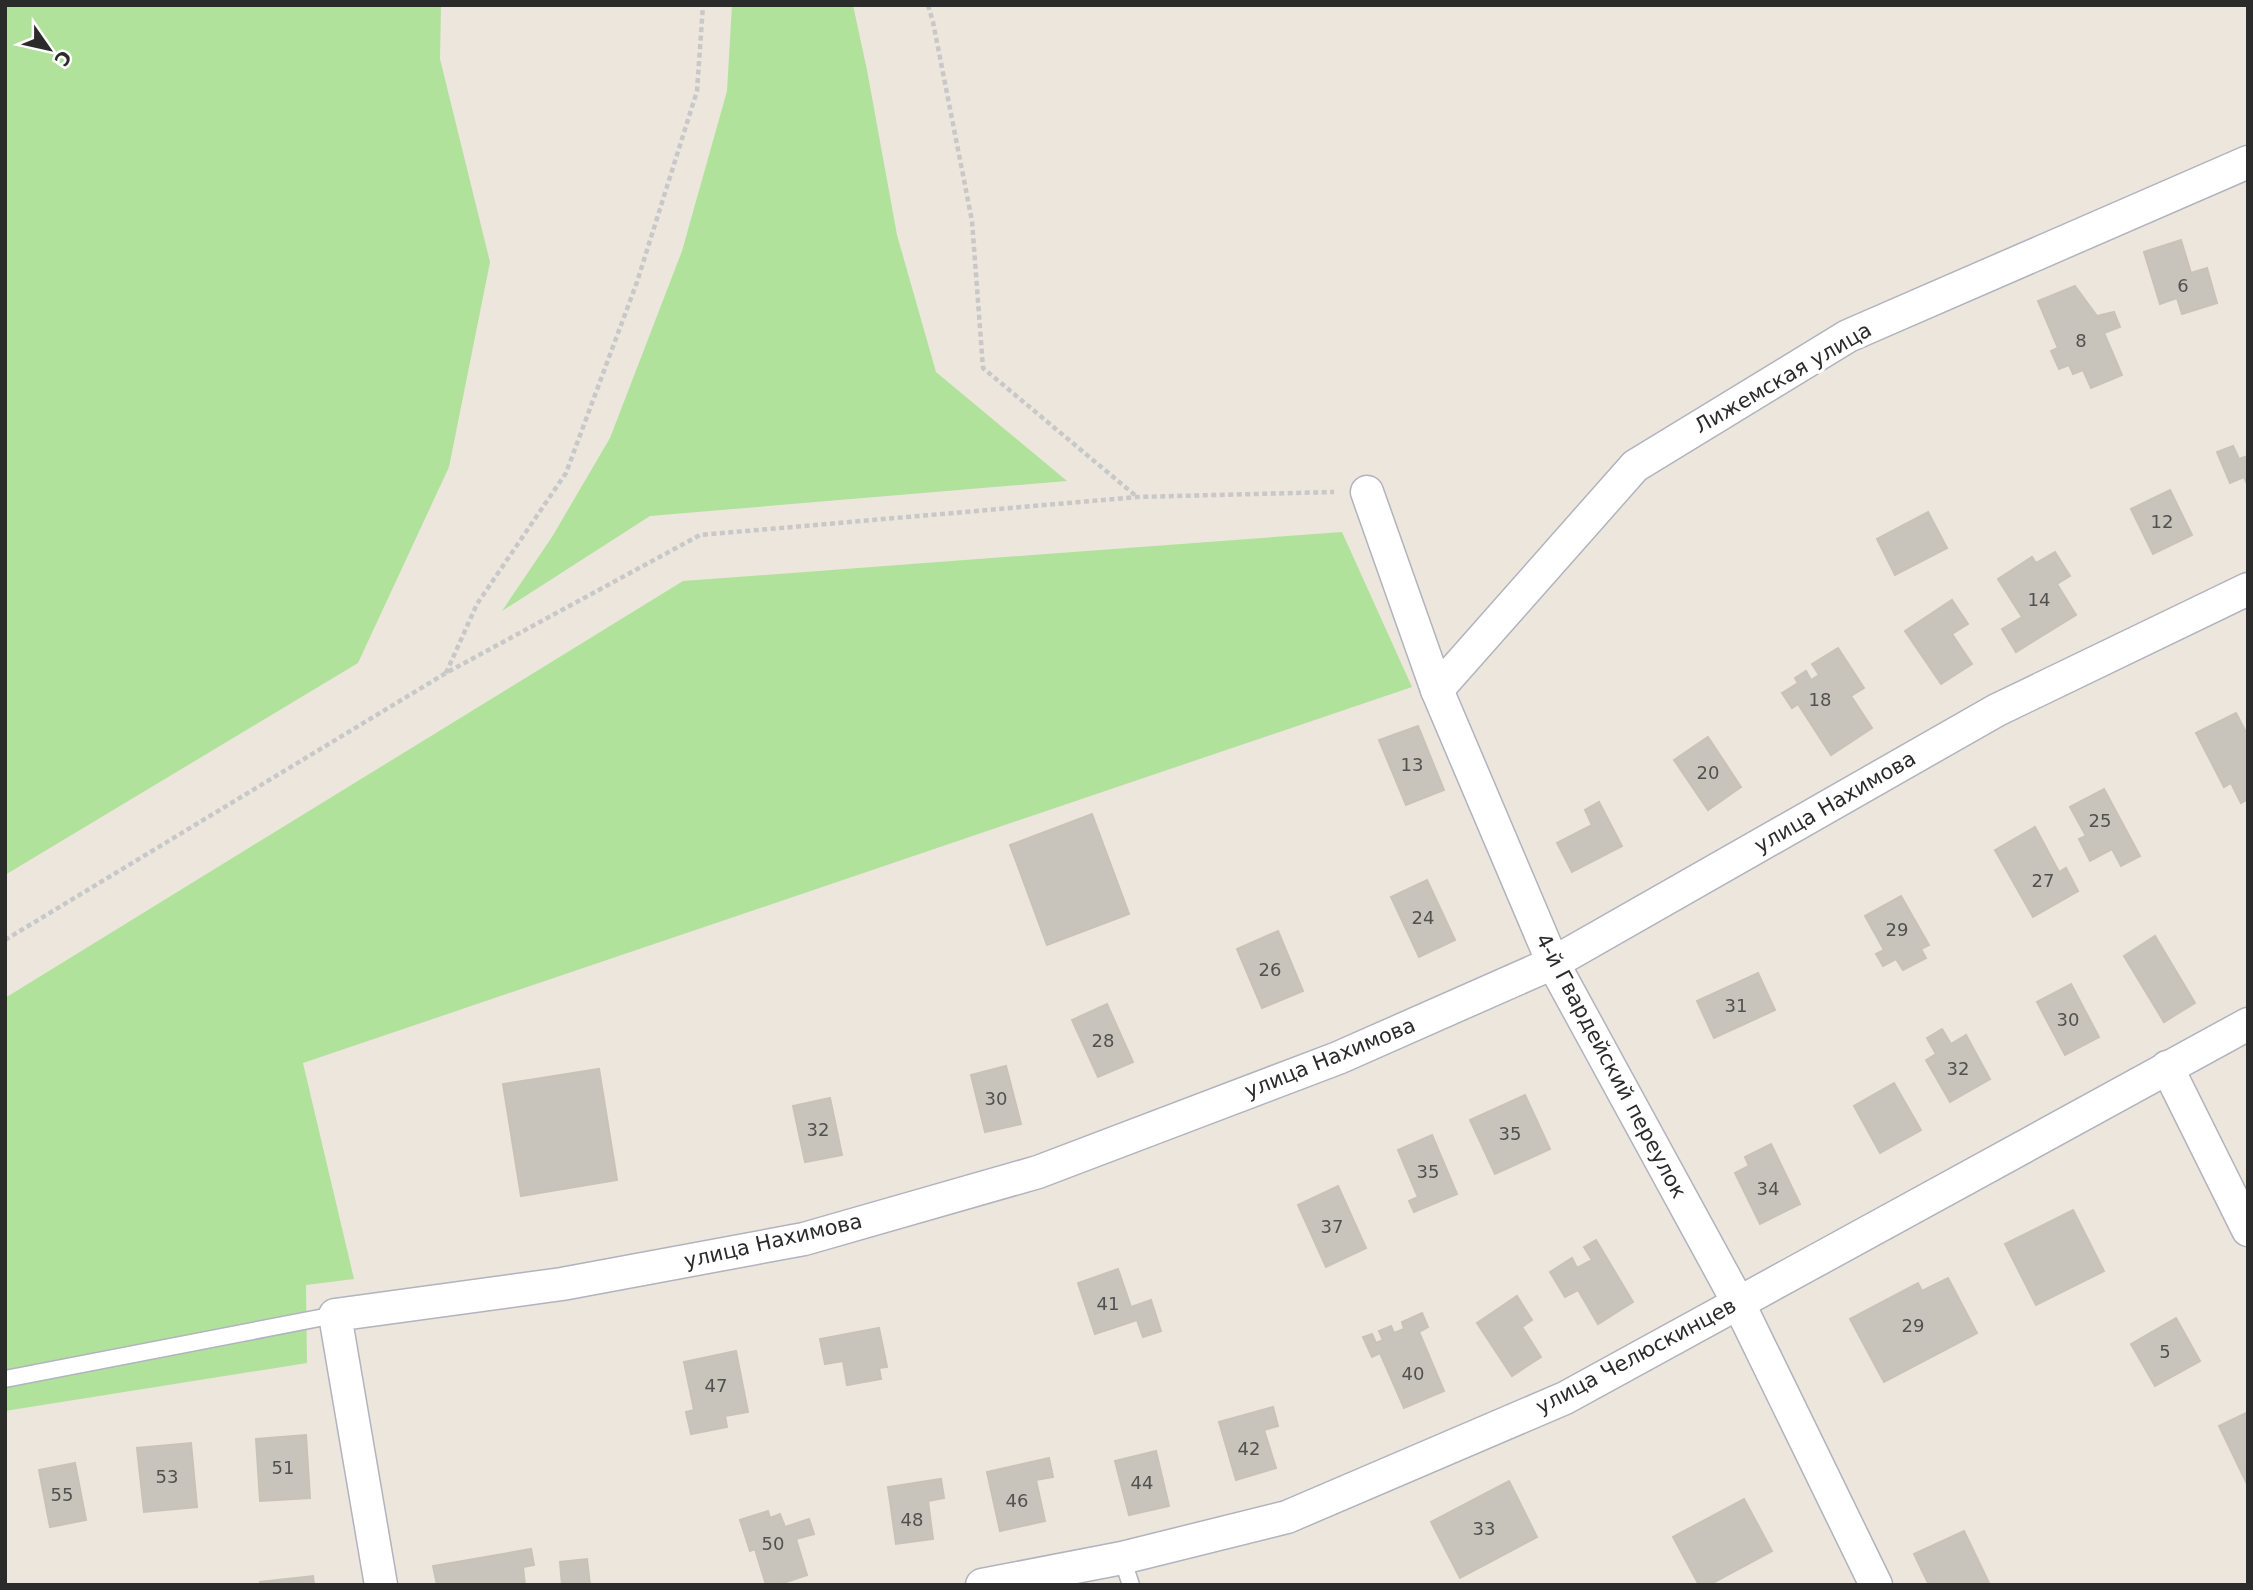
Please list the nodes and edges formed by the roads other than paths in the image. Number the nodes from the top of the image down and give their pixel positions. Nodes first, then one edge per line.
1 (2248, 162) edge
2 (1367, 492) road end
3 (2248, 589) edge
4 (1437, 690) junction
5 (1553, 963) junction
6 (2248, 1024) edge
7 (2167, 1067) junction
8 (2248, 1230) edge
9 (1738, 1302) junction
10 (335, 1315) junction
11 (5, 1378) edge
12 (1126, 1571) edge
13 (381, 1585) edge
14 (982, 1585) edge
15 (1876, 1585) edge

1 - 4 street, Лижемская улица
2 - 4 street, 4-й Гвардейский переулок
3 - 5 street, улица Нахимова
4 - 5 street, 4-й Гвардейский переулок
5 - 9 street, 4-й Гвардейский переулок
5 - 10 street, улица Нахимова
6 - 7 street, улица Челюскинцев
7 - 8 street
7 - 9 street, улица Челюскинцев
9 - 12 street, улица Челюскинцев
9 - 15 street, 4-й Гвардейский переулок
10 - 11 lane
10 - 13 street
12 - 14 street, улица Челюскинцев

